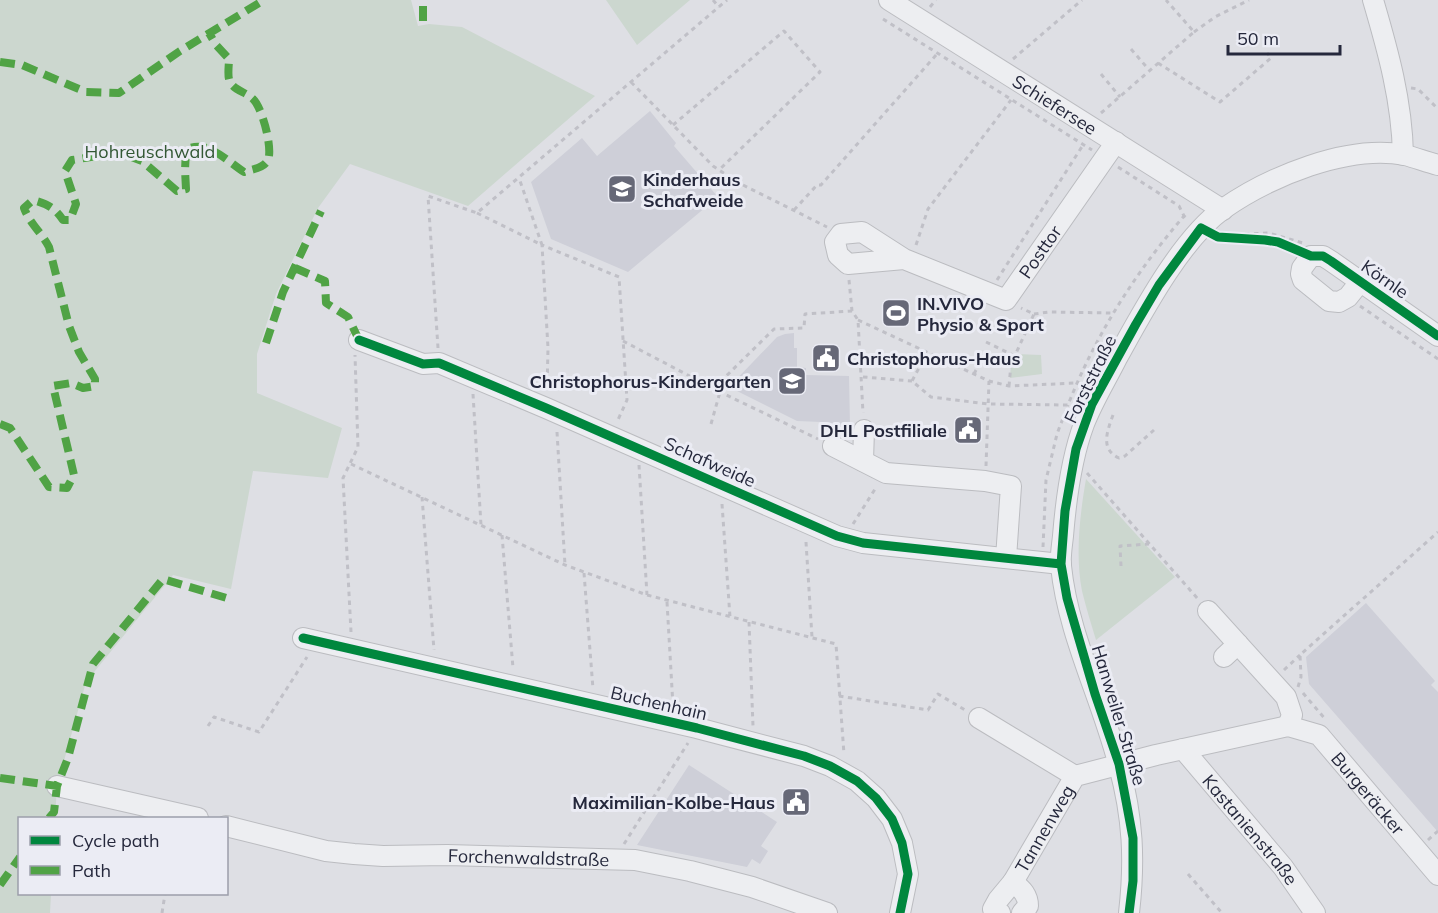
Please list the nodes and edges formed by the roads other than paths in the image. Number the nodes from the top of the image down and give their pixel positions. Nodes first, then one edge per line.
1 (1373, 0) edge
2 (886, 9) edge
3 (1110, 150) junction
4 (1403, 155) junction
5 (1438, 165) edge
6 (1223, 210) junction
7 (907, 260) junction
8 (1354, 290) junction
9 (1438, 336) edge
10 (357, 348) road end
11 (864, 430) road end
12 (833, 446) dead end
13 (863, 461) junction
14 (1006, 558) junction
15 (1052, 563) junction
16 (1208, 611) road end
17 (303, 638) dead end
18 (979, 718) road end
19 (1288, 726) junction
20 (1184, 749) junction
21 (1119, 764) junction
22 (1075, 776) junction
23 (57, 786) dead end
24 (189, 817) edge
25 (228, 826) edge
26 (1438, 875) edge
27 (1013, 882) junction
28 (797, 908) edge
29 (827, 913) edge
30 (900, 913) edge
31 (1000, 913) edge
32 (1022, 913) edge
33 (1128, 913) edge
34 (1314, 913) edge

1 - 4 street
2 - 3 street, Schiefersee
3 - 6 street, Schiefersee
3 - 7 street, Posttor
4 - 5 street, Forststraße
4 - 6 street, Forststraße
6 - 15 street, Forststraße
7 - 7 street
8 - 8 street, Körnle
8 - 9 street, Körnle
10 - 14 street, Schafweide
11 - 13 street
12 - 13 street
13 - 14 street
14 - 15 street, Schafweide
15 - 21 street, Hanweiler Straße
16 - 19 street
17 - 30 street, Buchenhain
18 - 22 street, Tannenweg
19 - 20 street, Burgeräcker
19 - 26 street, Burgeräcker
20 - 21 street, Burgeräcker
20 - 34 street, Kastanienstraße
21 - 22 street, Tannenweg
21 - 33 street, Hanweiler Straße
22 - 27 street, Tannenweg
23 - 24 street
25 - 28 street, Forchenwaldstraße
27 - 31 street, Tannenweg
27 - 32 street, Tannenweg
28 - 29 street, Forchenwaldstraße

